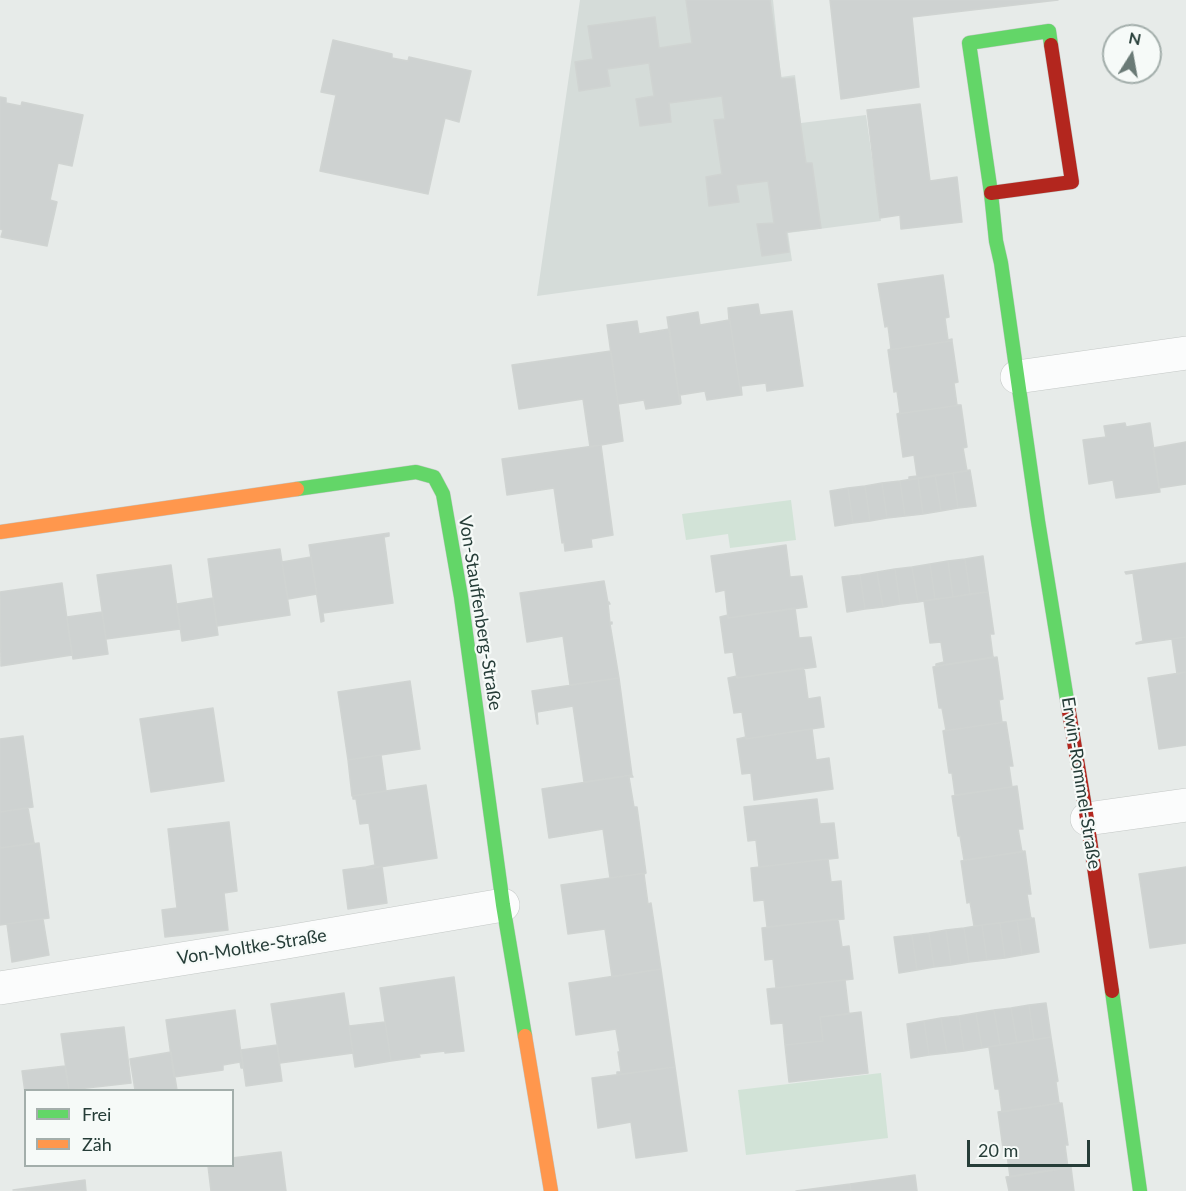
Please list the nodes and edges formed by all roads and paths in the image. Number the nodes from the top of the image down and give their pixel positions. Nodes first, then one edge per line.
1 (991, 193) junction
2 (1186, 353) edge
3 (1017, 376) junction
4 (0, 532) edge
5 (1186, 805) edge
6 (1087, 819) junction
7 (503, 905) junction
8 (0, 987) edge
9 (551, 1191) edge
10 (1140, 1191) edge

1 - 1 street, Erwin-Rommel-Straße
1 - 3 street, Erwin-Rommel-Straße
2 - 3 street
3 - 6 street, Erwin-Rommel-Straße
4 - 7 street, Von-Stauffenberg-Straße
5 - 6 street
6 - 10 street, Erwin-Rommel-Straße
7 - 8 street, Von-Moltke-Straße
7 - 9 street, Von-Stauffenberg-Straße

